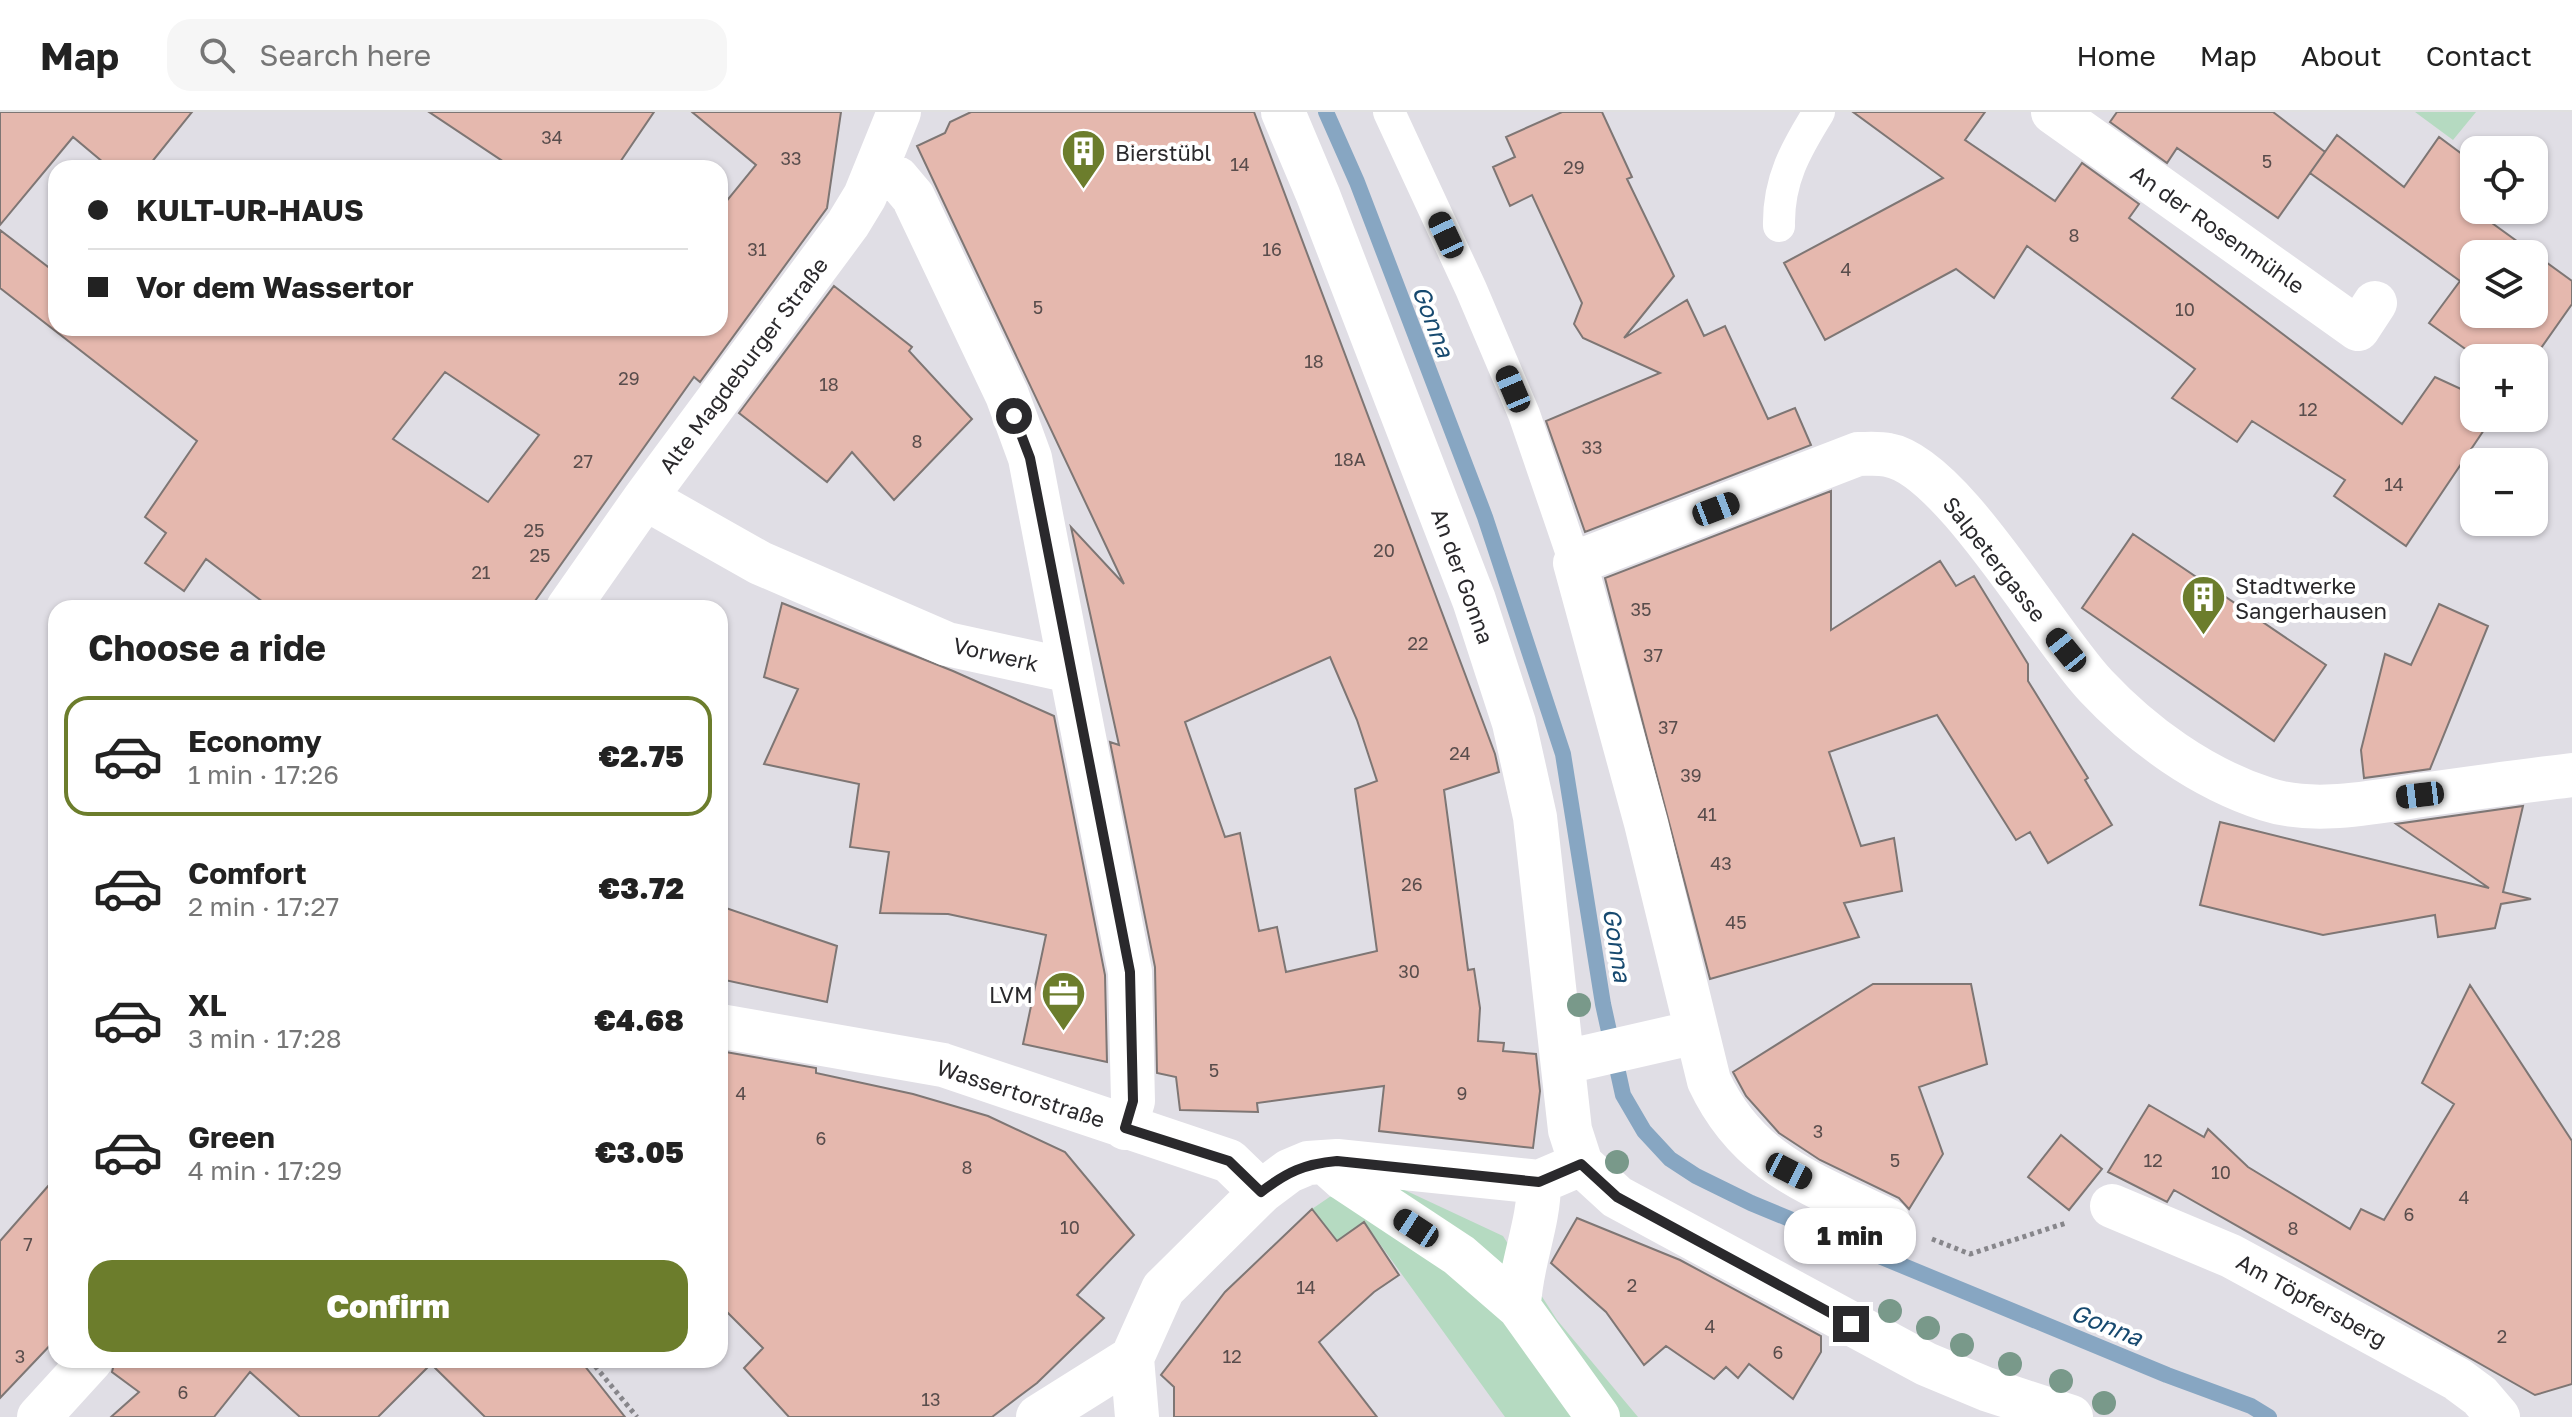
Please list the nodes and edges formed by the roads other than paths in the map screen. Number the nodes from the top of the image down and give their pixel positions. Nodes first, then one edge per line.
1 (899, 112) edge
2 (1283, 112) edge
3 (1389, 112) edge
4 (1819, 112) edge
5 (2053, 112) edge
6 (877, 169) junction
7 (1779, 226) dead end
8 (2375, 303) dead end
9 (645, 498) junction
10 (1575, 563) junction
11 (574, 600) edge
12 (1071, 671) junction
13 (2572, 775) edge
14 (728, 1027) edge
15 (1679, 1036) junction
16 (1581, 1059) junction
17 (1125, 1128) junction
18 (1325, 1162) junction
19 (1581, 1164) junction
20 (1539, 1182) junction
21 (1261, 1192) junction
22 (2112, 1206) road end
23 (1888, 1221) road end
24 (1519, 1307) junction
25 (1132, 1358) junction
26 (84, 1368) edge
27 (39, 1417) edge
28 (1038, 1417) edge
29 (1137, 1417) edge
30 (1598, 1417) edge
31 (2071, 1417) edge
32 (2498, 1417) edge

1 - 6 street, Alte Magdeburger Straße
2 - 16 street, An der Gonna
3 - 10 lane
4 - 7 lane
5 - 8 street, An der Rosenmühle
6 - 9 street, Alte Magdeburger Straße
6 - 12 street, Vorwerk
9 - 11 street, Alte Magdeburger Straße
9 - 12 street, Vorwerk
10 - 13 street, Salpetergasse
10 - 15 street
12 - 17 street
14 - 17 street, Wassertorstraße
15 - 16 street
15 - 23 street
16 - 19 street, An der Gonna
17 - 21 street, Wassertorstraße
18 - 20 street
18 - 21 street
18 - 24 street
19 - 20 street
19 - 31 street
20 - 24 street
21 - 25 street
22 - 32 street, Am Töpfersberg
24 - 30 street
25 - 28 street
25 - 29 street
26 - 27 street

